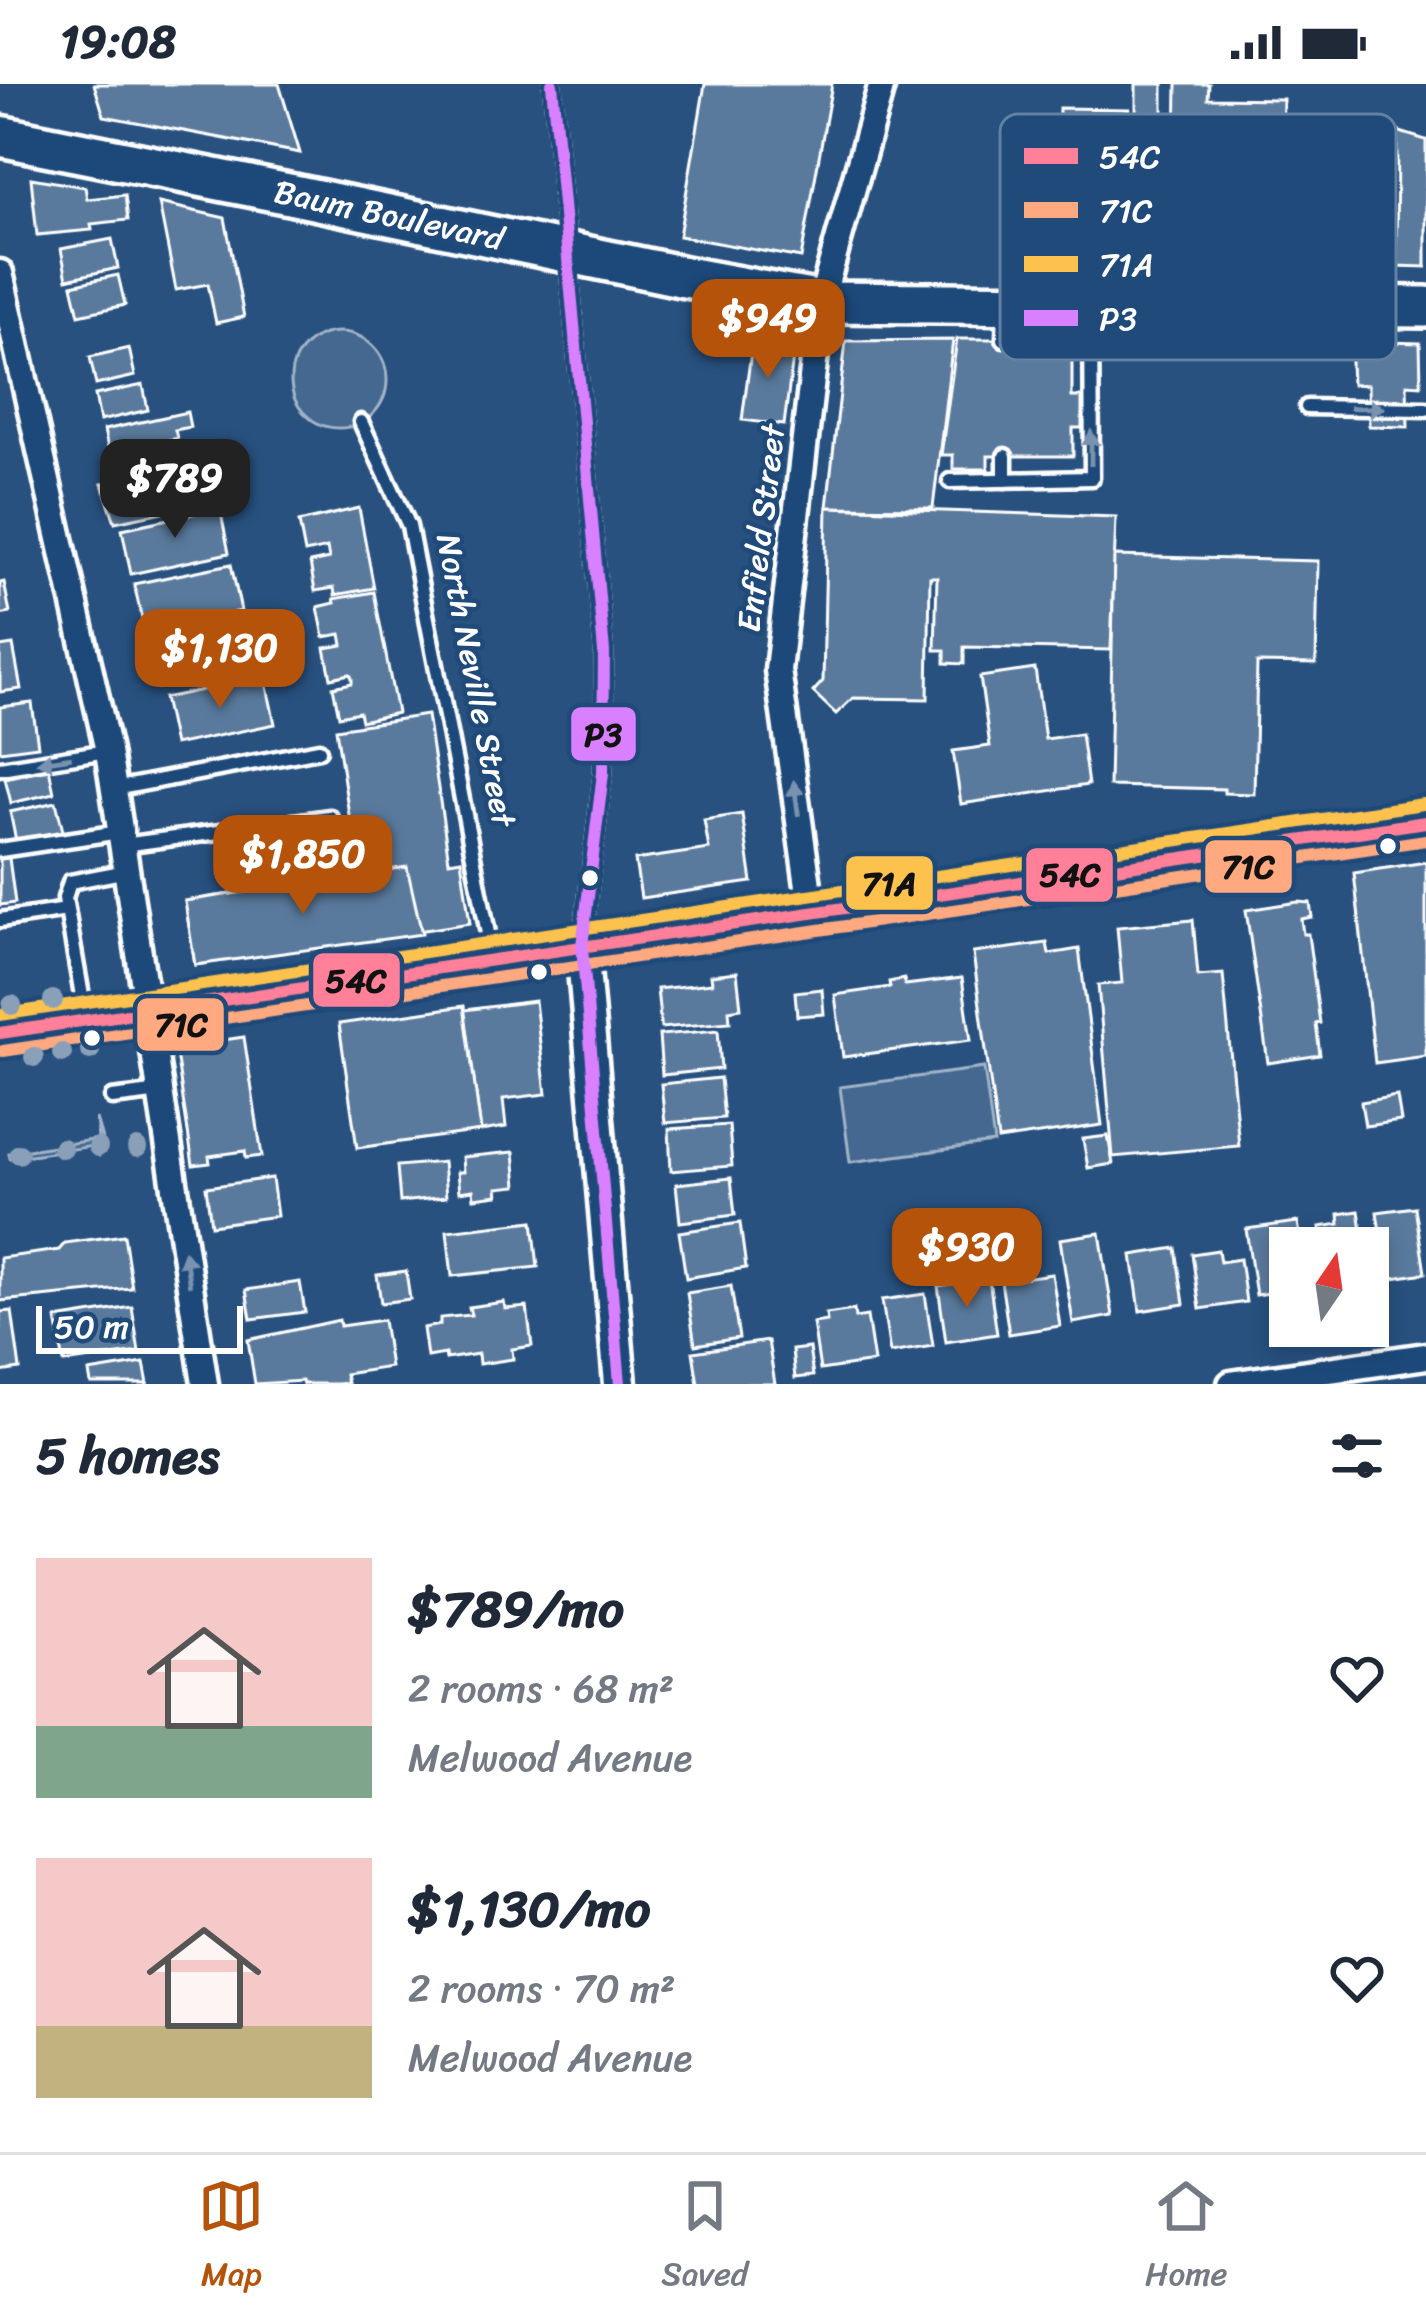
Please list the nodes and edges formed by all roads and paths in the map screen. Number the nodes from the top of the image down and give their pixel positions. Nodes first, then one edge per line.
1 (552, 84) edge
2 (882, 84) edge
3 (0, 136) edge
4 (0, 273) edge
5 (821, 302) junction
6 (1396, 307) edge
7 (1426, 307) edge
8 (1000, 321) edge
9 (1091, 360) edge
10 (1307, 406) dead end
11 (1426, 409) edge
12 (362, 422) dead end
13 (1005, 456) dead end
14 (1005, 480) junction
15 (950, 481) dead end
16 (319, 750) dead end
17 (109, 751) junction
18 (0, 768) edge
19 (114, 789) junction
20 (330, 817) dead end
21 (1426, 822) edge
22 (122, 838) junction
23 (0, 850) edge
24 (127, 872) junction
25 (68, 910) junction
26 (812, 914) junction
27 (0, 920) edge
28 (582, 946) junction
29 (493, 960) junction
30 (149, 1011) junction
31 (87, 1020) junction
32 (0, 1033) edge
33 (161, 1092) junction
34 (112, 1098) dead end
35 (1426, 1356) edge
36 (205, 1384) edge
37 (620, 1384) edge
38 (1231, 1384) edge

1 - 28 lane
2 - 5 street, Enfield Street
3 - 5 main road, Baum Boulevard, bridge
4 - 17 street
5 - 8 main road, Baum Boulevard
26 -> 5 street, Enfield Street
6 - 7 main road, Baum Boulevard
14 -> 9 lane
10 -> 11 lane
12 - 29 lane, North Neville Street
13 - 14 lane
14 - 15 lane
16 - 19 lane
17 -> 18 lane
17 - 19 street
19 - 22 street
20 - 22 lane
21 - 26 main road
22 - 23 lane
22 - 24 street
24 - 25 lane
24 - 30 street
25 - 27 lane
25 - 31 lane
26 - 28 main road
28 - 29 main road
28 - 37 street
29 - 30 main road
30 - 31 main road
30 - 33 street
31 - 32 main road
33 - 34 lane
36 -> 33 street
35 - 38 street

